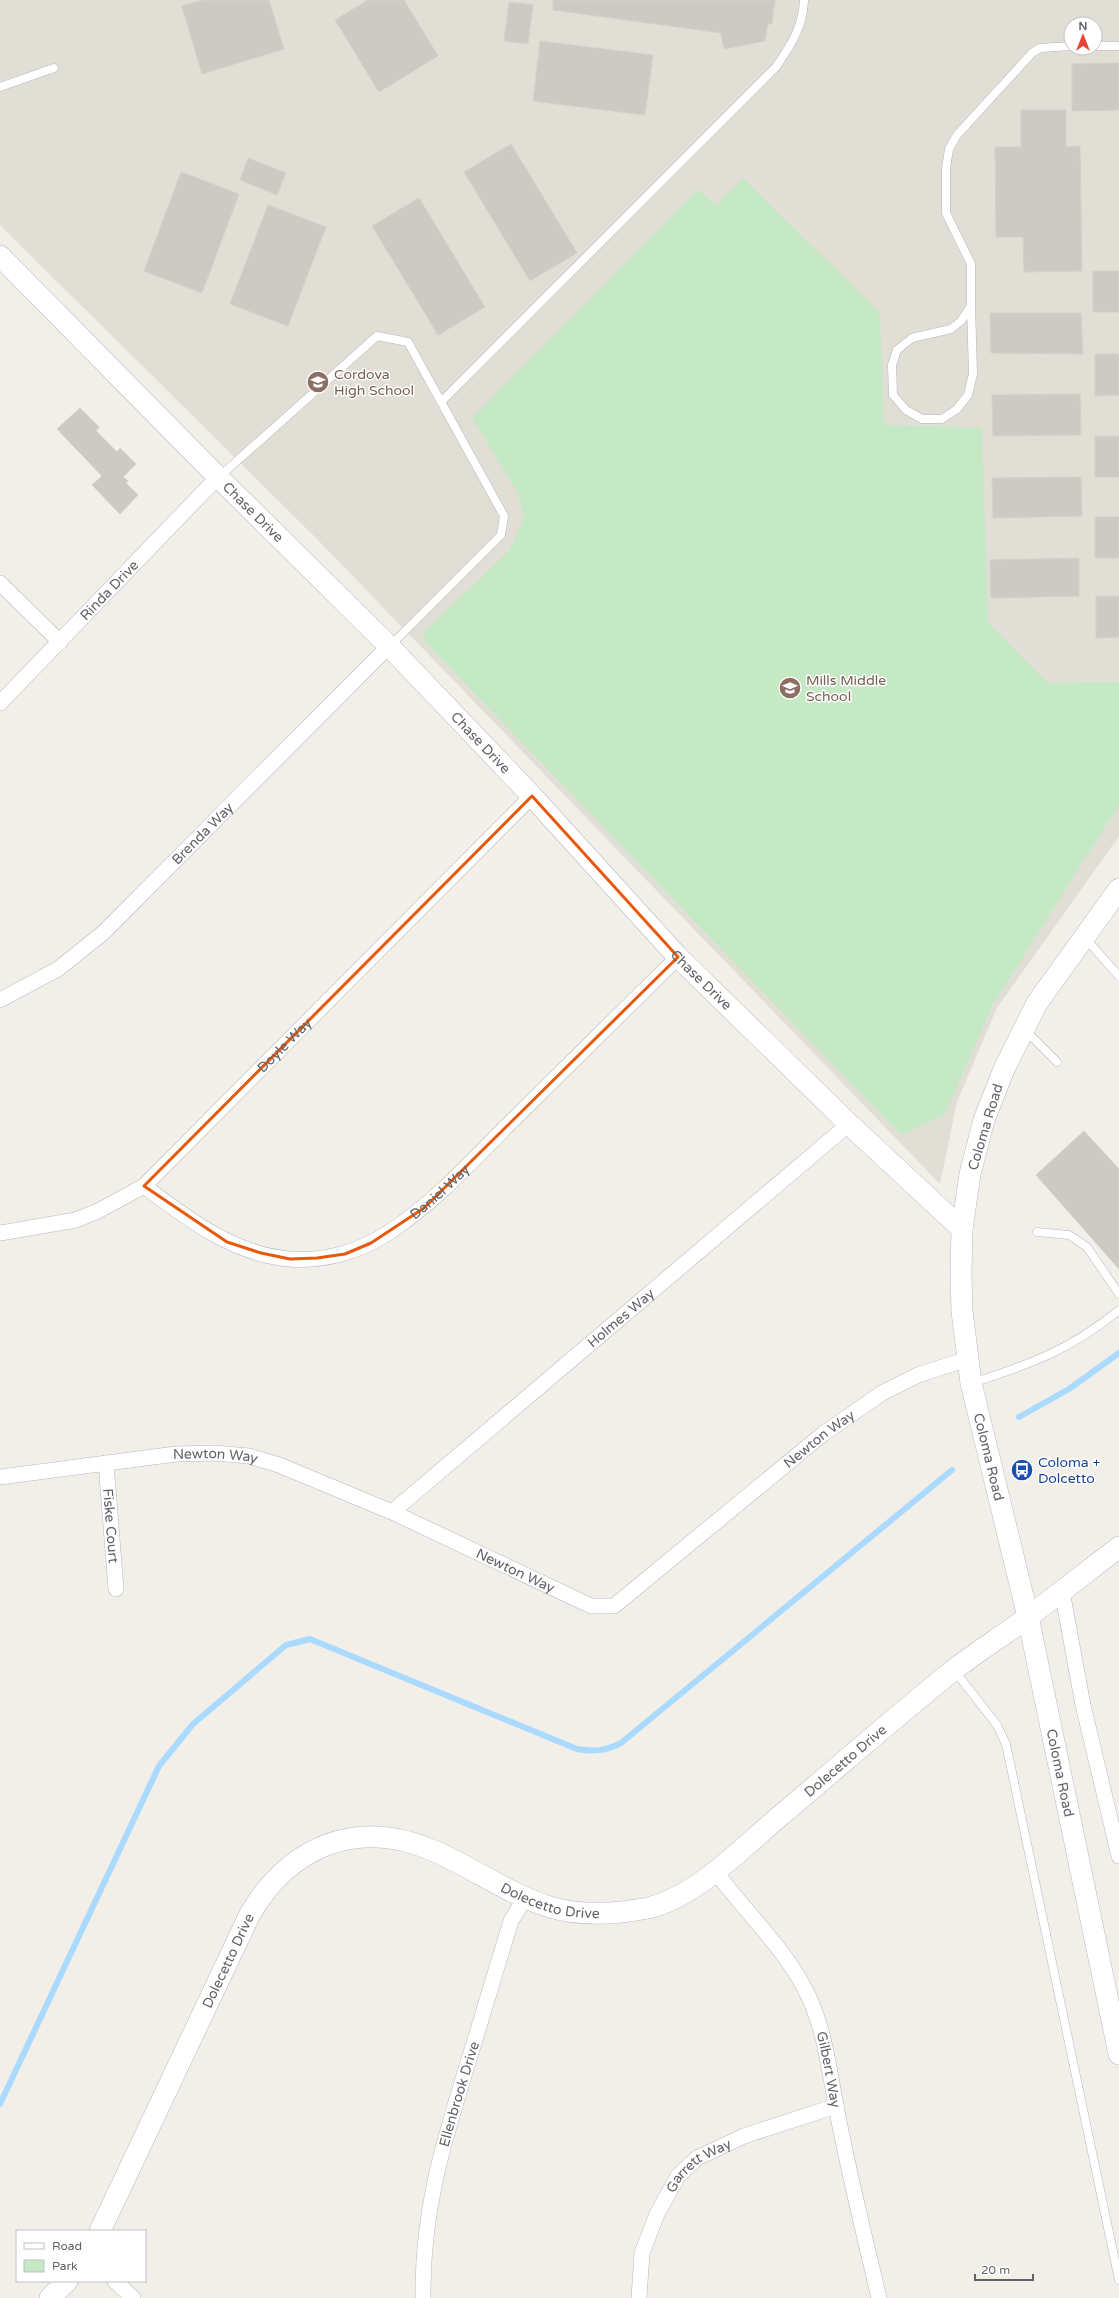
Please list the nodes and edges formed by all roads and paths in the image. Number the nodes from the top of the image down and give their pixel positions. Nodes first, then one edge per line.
1 (804, 0) edge
2 (1103, 46) edge
3 (1119, 46) edge
4 (1063, 47) edge
5 (54, 68) dead end
6 (0, 86) edge
7 (0, 256) edge
8 (972, 306) junction
9 (441, 402) junction
10 (218, 477) junction
11 (0, 583) edge
12 (60, 642) junction
13 (389, 646) junction
14 (0, 704) edge
15 (532, 796) junction
16 (1119, 889) edge
17 (1084, 937) junction
18 (678, 957) junction
19 (1119, 976) edge
20 (0, 1000) edge
21 (1023, 1029) junction
22 (1057, 1062) dead end
23 (849, 1124) junction
24 (144, 1186) junction
25 (962, 1229) junction
26 (1037, 1232) dead end
27 (0, 1233) edge
28 (1119, 1294) edge
29 (1119, 1310) edge
30 (967, 1359) junction
31 (971, 1384) junction
32 (106, 1463) junction
33 (0, 1477) edge
34 (392, 1512) junction
35 (1119, 1547) edge
36 (116, 1589) dead end
37 (1062, 1591) junction
38 (1028, 1617) junction
39 (954, 1670) junction
40 (1119, 1856) edge
41 (715, 1871) junction
42 (525, 1898) junction
43 (1119, 2054) edge
44 (836, 2106) junction
45 (100, 2230) edge
46 (1119, 2280) edge
47 (66, 2282) edge
48 (116, 2282) edge
49 (50, 2298) edge
50 (133, 2298) edge
51 (423, 2298) edge
52 (639, 2298) edge
53 (879, 2298) edge

1 - 9 lane
2 - 3 lane
4 - 8 lane
5 - 6 lane
7 - 10 street, Chase Drive
8 - 8 lane
9 - 10 lane
9 - 13 lane
10 - 12 street, Rinda Drive
10 - 13 street, Chase Drive
11 - 12 street
12 - 14 street, Rinda Drive
13 - 15 street, Chase Drive
13 - 20 street, Brenda Way
15 - 18 street, Chase Drive
15 - 24 street, Doyle Way
16 - 17 street, Coloma Road
17 - 19 lane
17 - 21 street, Coloma Road
18 - 23 street, Chase Drive
18 - 24 street, Daniel Way
21 - 22 lane
21 - 25 street, Coloma Road
23 - 25 street, Chase Drive
23 - 34 street, Holmes Way
24 - 27 street, Doyle Way
25 - 30 street, Coloma Road
26 - 28 lane
29 - 31 lane
30 - 31 street, Coloma Road
30 - 34 street, Newton Way
31 - 38 street, Coloma Road
32 - 33 street, Newton Way
32 - 34 street, Newton Way
32 - 36 street, Fiske Court
35 - 37 street, Dolecetto Drive
37 - 38 street, Dolecetto Drive
37 - 40 street
38 - 39 street, Dolecetto Drive
38 - 43 street, Coloma Road
39 - 41 street, Dolecetto Drive
39 - 46 lane
41 - 42 street, Dolecetto Drive
41 - 44 street, Gilbert Way
42 - 45 street, Dolecetto Drive
42 - 51 street, Ellenbrook Drive
44 - 52 street, Garrett Way
44 - 53 street, Gilbert Way
47 - 49 street
48 - 50 street

